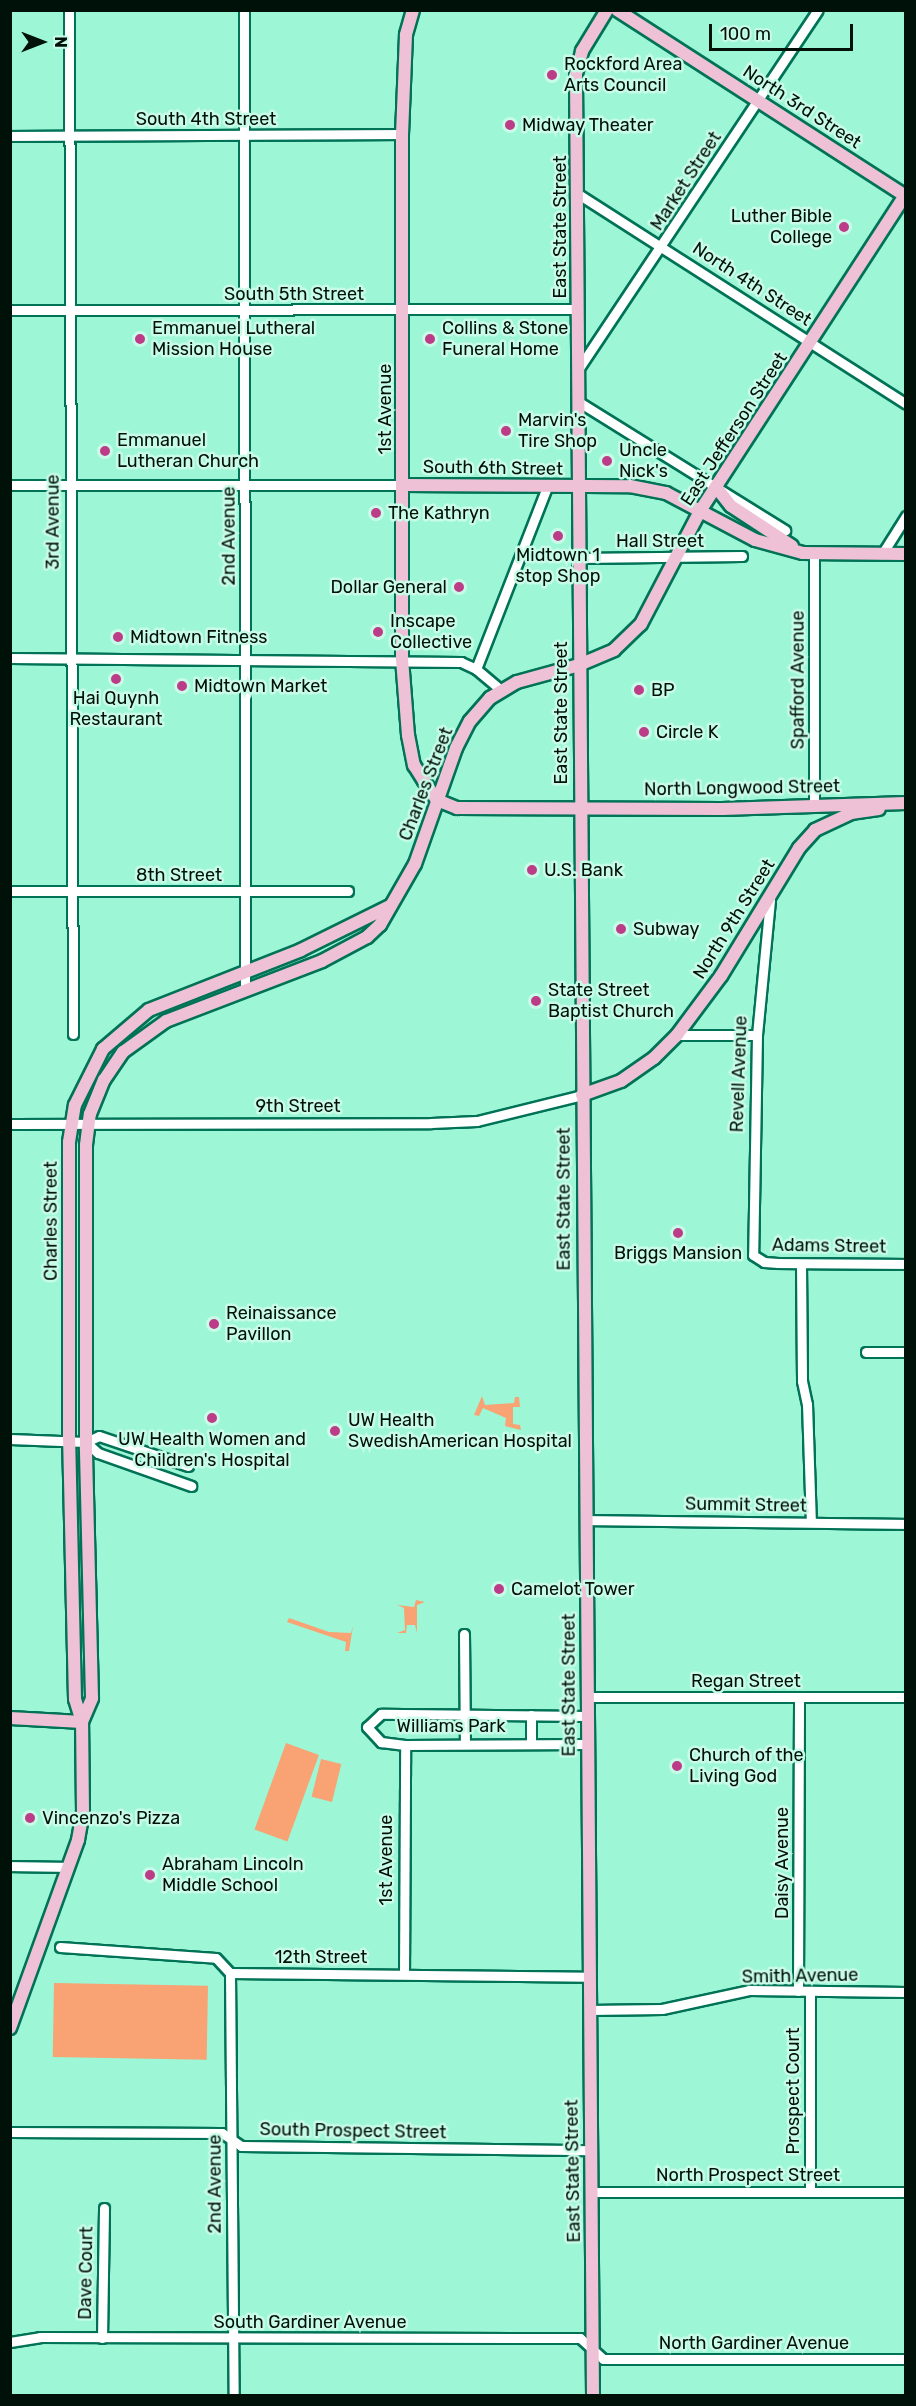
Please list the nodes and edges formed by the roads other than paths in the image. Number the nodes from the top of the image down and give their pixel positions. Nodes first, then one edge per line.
1 (69, 10) edge
2 (244, 10) edge
3 (607, 10) edge
4 (617, 10) edge
5 (818, 10) edge
6 (412, 11) edge
7 (759, 100) junction
8 (402, 134) junction
9 (244, 135) junction
10 (10, 136) edge
11 (69, 136) junction
12 (578, 194) junction
13 (905, 195) edge
14 (663, 246) junction
15 (578, 309) junction
16 (10, 310) edge
17 (70, 310) junction
18 (245, 310) junction
19 (403, 310) junction
20 (812, 343) junction
21 (579, 368) junction
22 (579, 402) junction
23 (906, 404) edge
24 (10, 485) edge
25 (69, 485) junction
26 (245, 485) junction
27 (404, 485) junction
28 (579, 487) junction
29 (716, 487) junction
30 (547, 488) junction
31 (700, 511) junction
32 (906, 516) edge
33 (785, 530) dead end
34 (808, 553) junction
35 (882, 554) junction
36 (906, 554) edge
37 (742, 556) dead end
38 (674, 557) junction
39 (579, 558) junction
40 (10, 658) edge
41 (70, 658) junction
42 (244, 659) junction
43 (402, 659) junction
44 (579, 665) junction
45 (476, 669) junction
46 (502, 691) junction
47 (437, 800) junction
48 (903, 806) edge
49 (814, 807) junction
50 (579, 809) junction
51 (10, 891) edge
52 (244, 891) junction
53 (348, 891) dead end
54 (70, 892) junction
55 (771, 895) junction
56 (390, 906) junction
57 (244, 971) junction
58 (244, 990) junction
59 (73, 1034) dead end
60 (677, 1035) junction
61 (757, 1035) junction
62 (582, 1095) junction
63 (71, 1124) junction
64 (87, 1124) junction
65 (10, 1125) edge
66 (753, 1255) joint
67 (801, 1264) junction
68 (906, 1264) edge
69 (866, 1352) dead end
70 (906, 1352) edge
71 (10, 1439) edge
72 (69, 1439) junction
73 (86, 1442) junction
74 (188, 1466) dead end
75 (191, 1486) dead end
76 (585, 1520) junction
77 (811, 1522) junction
78 (906, 1524) edge
79 (464, 1634) dead end
80 (587, 1697) junction
81 (799, 1698) junction
82 (906, 1698) edge
83 (465, 1714) junction
84 (531, 1715) junction
85 (587, 1716) junction
86 (10, 1718) edge
87 (82, 1722) junction
88 (465, 1743) junction
89 (531, 1743) junction
90 (587, 1744) junction
91 (405, 1745) junction
92 (10, 1866) edge
93 (68, 1867) junction
94 (60, 1947) dead end
95 (230, 1973) junction
96 (404, 1974) junction
97 (589, 1977) junction
98 (798, 1991) junction
99 (810, 1991) junction
100 (906, 1992) edge
101 (589, 2010) junction
102 (10, 2028) edge
103 (10, 2132) edge
104 (230, 2140) junction
105 (591, 2150) junction
106 (810, 2191) junction
107 (591, 2192) junction
108 (906, 2192) edge
109 (104, 2208) dead end
110 (102, 2337) junction
111 (234, 2339) junction
112 (10, 2342) edge
113 (592, 2349) junction
114 (603, 2359) joint
115 (906, 2360) edge
116 (234, 2396) edge
117 (593, 2396) edge

1 - 11 street, 3rd Avenue
2 - 9 street, 2nd Avenue
3 - 12 main road, East State Street
4 - 7 main road, North 3rd Street
5 - 7 street, Market Street
6 - 8 main road, 1st Avenue
7 - 13 main road, North 3rd Street
7 - 14 street, Market Street
8 - 9 street, South 4th Street
8 - 19 main road, 1st Avenue
9 - 11 street, South 4th Street
9 - 18 street, 2nd Avenue
10 - 11 street, South 4th Street
11 - 17 street, 3rd Avenue
12 - 14 street, North 4th Street
12 - 15 main road, East State Street
13 - 20 main road, East Jefferson Street
14 - 20 street, North 4th Street
14 - 21 street, Market Street
15 - 19 street, South 5th Street
15 - 21 main road, East State Street
16 - 17 street, South 5th Street
17 - 18 street, South 5th Street
17 - 25 street, 3rd Avenue
18 - 19 street, South 5th Street
18 - 26 street, 2nd Avenue
19 - 27 main road, 1st Avenue
20 - 23 street, North 4th Street
20 - 29 main road, East Jefferson Street
21 - 22 main road, East State Street
22 - 28 main road, East State Street
22 - 29 street
24 - 25 street, South 6th Street
25 - 26 street, South 6th Street
25 - 41 street, 3rd Avenue
26 - 27 street, South 6th Street
26 - 42 street, 2nd Avenue
27 - 30 main road, South 6th Street
27 - 43 main road, 1st Avenue
28 - 30 main road, South 6th Street
28 - 31 main road, South 6th Street
28 - 39 main road, East State Street
29 - 31 main road, East Jefferson Street
29 - 33 street
29 - 34 main road
30 - 45 street
31 - 34 main road, South 6th Street
31 - 38 main road, East Jefferson Street
32 - 35 street
34 - 35 main road, South 6th Street
34 - 49 street, Spafford Avenue
35 - 36 main road, South 6th Street
37 - 38 street, Hall Street
38 - 39 street, Hall Street
38 - 44 main road, East Jefferson Street
39 - 44 main road, East State Street
40 - 41 street
41 - 42 street
41 - 54 street, 3rd Avenue
42 - 43 street
42 - 52 street, 2nd Avenue
43 - 45 street
43 - 47 main road, 1st Avenue
44 - 46 main road, Charles Street
44 - 50 main road, East State Street
45 - 46 street
46 - 47 main road, Charles Street
47 - 50 main road, North Longwood Street
47 - 56 main road, Charles Street
48 - 49 main road, North Longwood Street
48 - 55 main road, North 9th Street
49 - 50 main road, North Longwood Street
50 - 62 main road, East State Street
51 - 54 street, 8th Street
52 - 53 street, 8th Street
52 - 54 street, 8th Street
52 - 57 street, 2nd Avenue
54 - 59 street, 3rd Avenue
55 - 60 main road, North 9th Street
55 - 61 street, Revell Avenue
56 - 57 main road, Charles Street
56 - 58 main road, Charles Street
57 - 58 street, 2nd Avenue
57 - 63 main road, Charles Street
58 - 64 main road, Charles Street
60 - 61 street
60 - 62 main road, North 9th Street
61 - 66 street, Revell Avenue
62 - 64 street, 9th Street
62 - 76 main road, East State Street
63 - 64 street, 9th Street
63 - 65 street, 9th Street
63 - 72 main road, Charles Street
64 - 73 main road, Charles Street
66 - 67 street, Adams Street
67 - 68 street, Adams Street
67 - 77 street
69 - 70 street
71 - 72 street
72 - 73 street
72 - 87 main road, Charles Street
73 - 74 street
73 - 75 street
73 - 87 main road, Charles Street
76 - 77 street, Summit Street
76 - 80 main road, East State Street
77 - 78 street, Summit Street
79 - 83 street
80 - 81 street, Regan Street
80 - 85 main road, East State Street
81 - 82 street, Regan Street
81 - 98 street, Daisy Avenue
83 - 84 street, Williams Park
83 - 88 street
83 - 91 street, Williams Park
84 - 85 street, Williams Park
84 - 89 street
85 - 90 main road, East State Street
86 - 87 main road
87 - 93 main road, Charles Street
88 - 89 street, Williams Park
88 - 91 street, Williams Park
89 - 90 street, Williams Park
90 - 97 main road, East State Street
91 - 96 street, 1st Avenue
92 - 93 street
93 - 102 main road, Charles Street
94 - 95 street
95 - 96 street, 12th Street
95 - 104 street, 2nd Avenue
96 - 97 street, 12th Street
97 - 101 main road, East State Street
98 - 99 street, Smith Avenue
98 - 101 street, Smith Avenue
99 - 100 street, Smith Avenue
99 - 106 street, Prospect Court
101 - 105 main road, East State Street
103 - 104 street, South Prospect Street
104 - 105 street, South Prospect Street
104 - 111 street, 2nd Avenue
105 - 107 main road, East State Street
106 - 107 street, North Prospect Street
106 - 108 street, North Prospect Street
107 - 113 main road, East State Street
109 - 110 street, Dave Court
110 - 111 street, South Gardiner Avenue
110 - 112 street, South Gardiner Avenue
111 - 113 street, South Gardiner Avenue
111 - 116 street, 2nd Avenue
113 - 114 street, South Gardiner Avenue
113 - 117 main road, East State Street
114 - 115 street, North Gardiner Avenue

